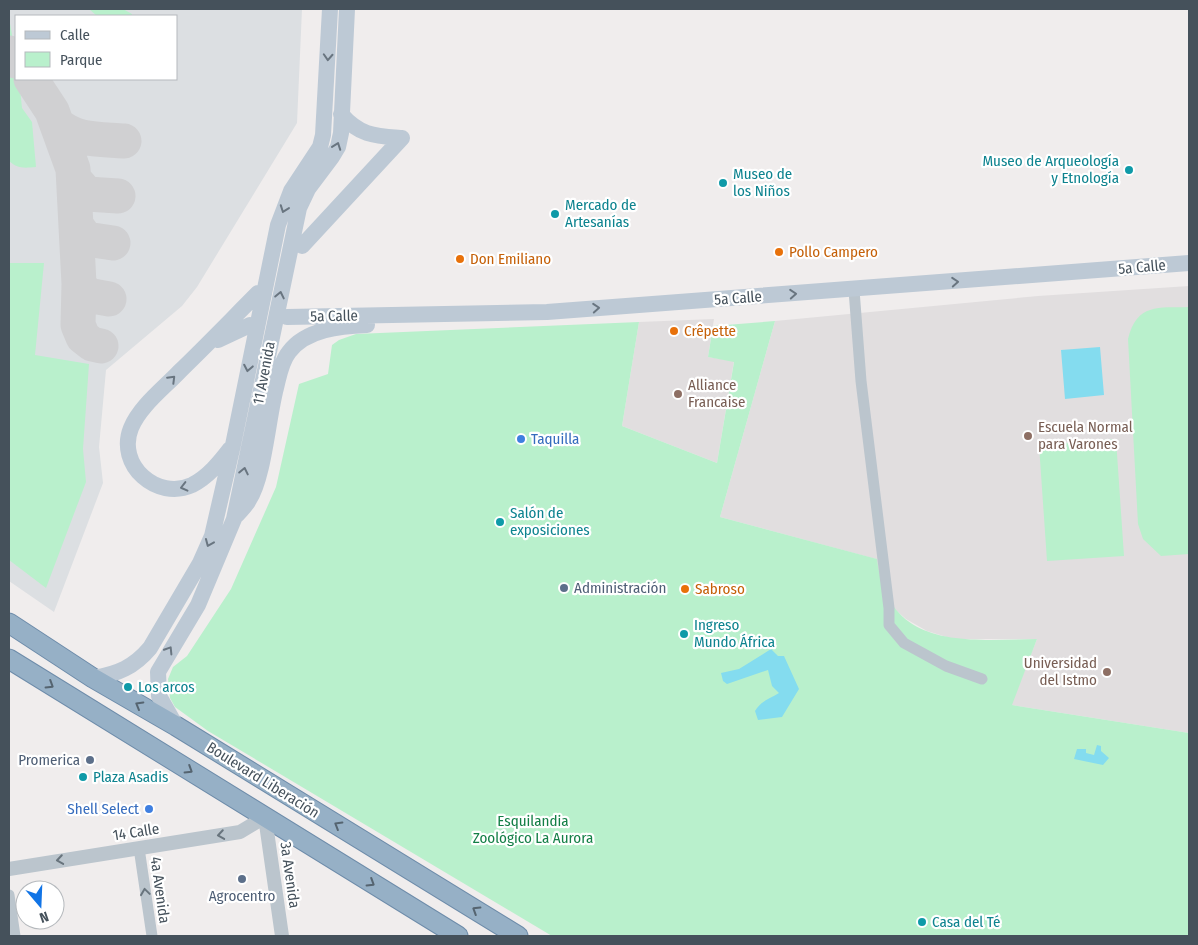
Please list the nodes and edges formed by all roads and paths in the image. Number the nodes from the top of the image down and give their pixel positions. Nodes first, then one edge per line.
1 (330, 9) edge
2 (347, 9) edge
3 (341, 114) junction
4 (302, 246) dead end
5 (1189, 263) edge
6 (854, 290) junction
7 (258, 293) dead end
8 (547, 312) junction
9 (287, 316) dead end
10 (250, 325) dead end
11 (206, 346) junction
12 (233, 445) junction
13 (234, 519) junction
14 (9, 623) edge
15 (9, 659) edge
16 (93, 678) junction
17 (982, 679) dead end
18 (176, 726) junction
19 (265, 817) junction
20 (139, 848) junction
21 (9, 869) edge
22 (9, 895) edge
23 (15, 936) edge
24 (152, 936) edge
25 (282, 936) edge
26 (458, 936) edge
27 (518, 936) edge

1 -> 12 main road, 11 Avenida
2 - 3 main road, 11 Avenida
3 - 4 main road
13 -> 3 main road, 11 Avenida
6 -> 5 main road, 5a Calle
8 -> 6 main road, 5a Calle
6 - 17 street
7 - 11 main road
8 - 9 main road, 5a Calle
8 - 13 main road
10 - 11 main road
12 -> 11 main road
12 -> 16 main road, 11 Avenida
18 -> 13 main road, 11 Avenida
14 - 16 highway, Boulevard Liberación
15 -> 19 highway, Boulevard Liberación
18 -> 16 highway, Boulevard Liberación
27 -> 18 highway, Boulevard Liberación
19 -> 20 street, 14 Calle
19 - 25 street, 3a Avenida
19 -> 26 highway, Boulevard Liberación
20 -> 21 street, 14 Calle
24 -> 20 street, 4a Avenida
22 - 23 street

